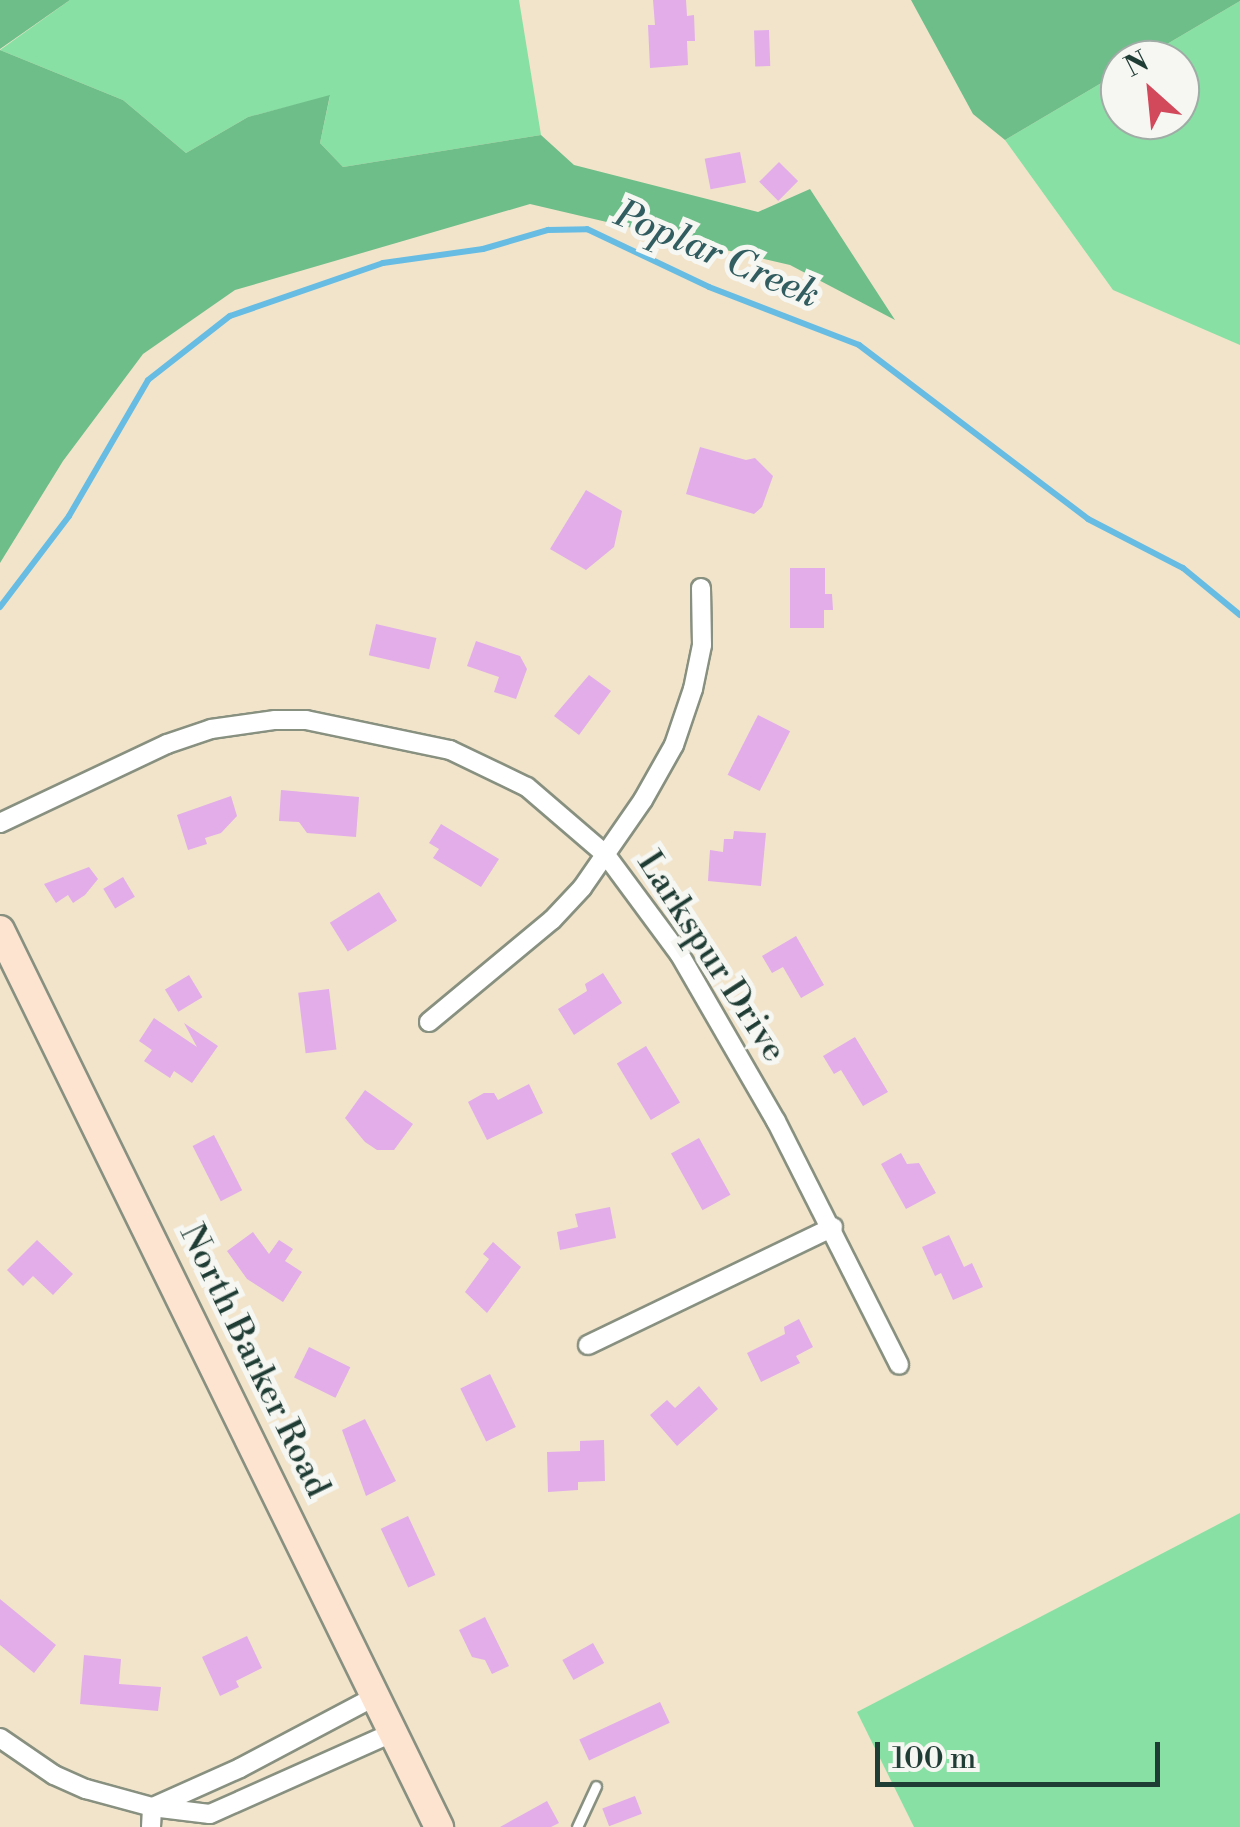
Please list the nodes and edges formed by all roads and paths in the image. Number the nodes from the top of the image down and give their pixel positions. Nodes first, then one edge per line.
1 (701, 588) dead end
2 (0, 823) edge
3 (606, 854) junction
4 (0, 930) edge
5 (429, 1022) dead end
6 (832, 1227) junction
7 (588, 1345) dead end
8 (899, 1365) dead end
9 (374, 1697) junction
10 (392, 1734) junction
11 (0, 1738) edge
12 (596, 1786) dead end
13 (152, 1807) junction
14 (150, 1827) edge
15 (439, 1827) edge
16 (576, 1827) edge

1 - 3 street
2 - 3 street, Larkspur Drive
3 - 5 street
3 - 6 street, Larkspur Drive
4 - 9 main road, North Barker Road
6 - 7 street
6 - 8 street, Larkspur Drive
9 - 10 main road, North Barker Road
9 - 13 street
10 - 13 street
10 - 15 main road, North Barker Road
11 - 13 street
12 - 16 lane
13 - 14 street

